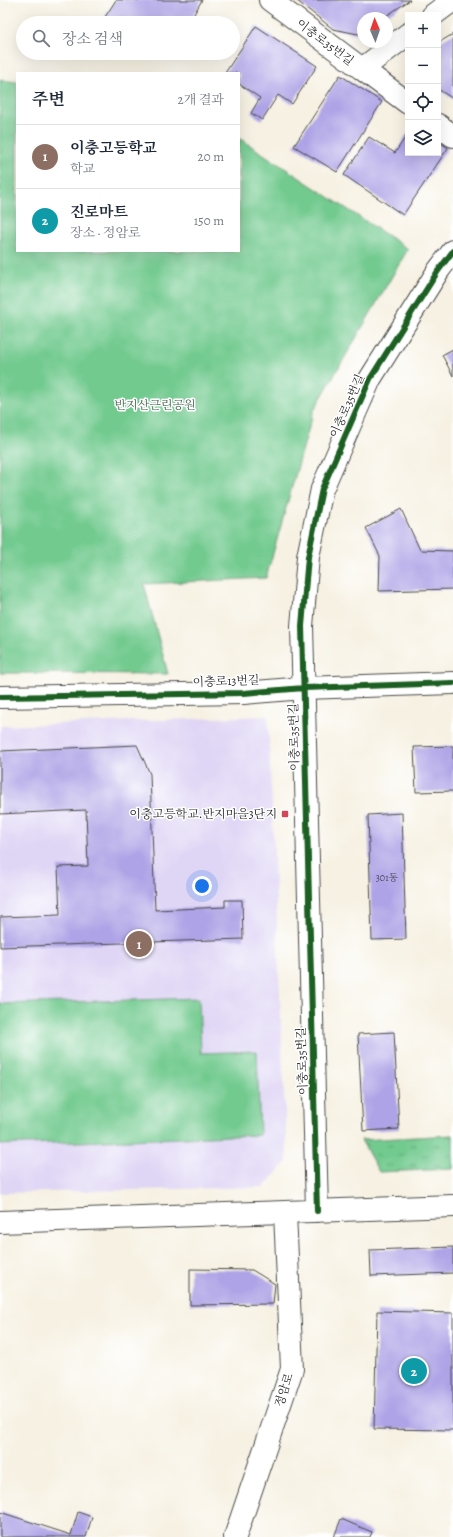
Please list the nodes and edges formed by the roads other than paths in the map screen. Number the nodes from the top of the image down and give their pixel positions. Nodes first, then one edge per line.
1 (270, 0) edge
2 (453, 0) edge
3 (437, 12) edge
4 (405, 36) edge
5 (362, 69) junction
6 (405, 101) edge
7 (441, 127) edge
8 (453, 136) edge
9 (453, 251) edge
10 (453, 683) edge
11 (304, 688) junction
12 (0, 697) edge
13 (453, 1206) edge
14 (318, 1211) junction
15 (285, 1213) junction
16 (0, 1222) edge
17 (235, 1537) edge

1 - 5 street, 이충로35번길
2 - 3 street
4 - 5 street, 이충로35번길
5 - 6 street, 이충로35번길
7 - 8 street
9 - 11 street, 이충로35번길
10 - 11 street, 이충로13번길
11 - 12 street, 이충로13번길
11 - 14 street, 이충로35번길
13 - 14 street
14 - 15 street
15 - 16 street
15 - 17 street, 정암로

